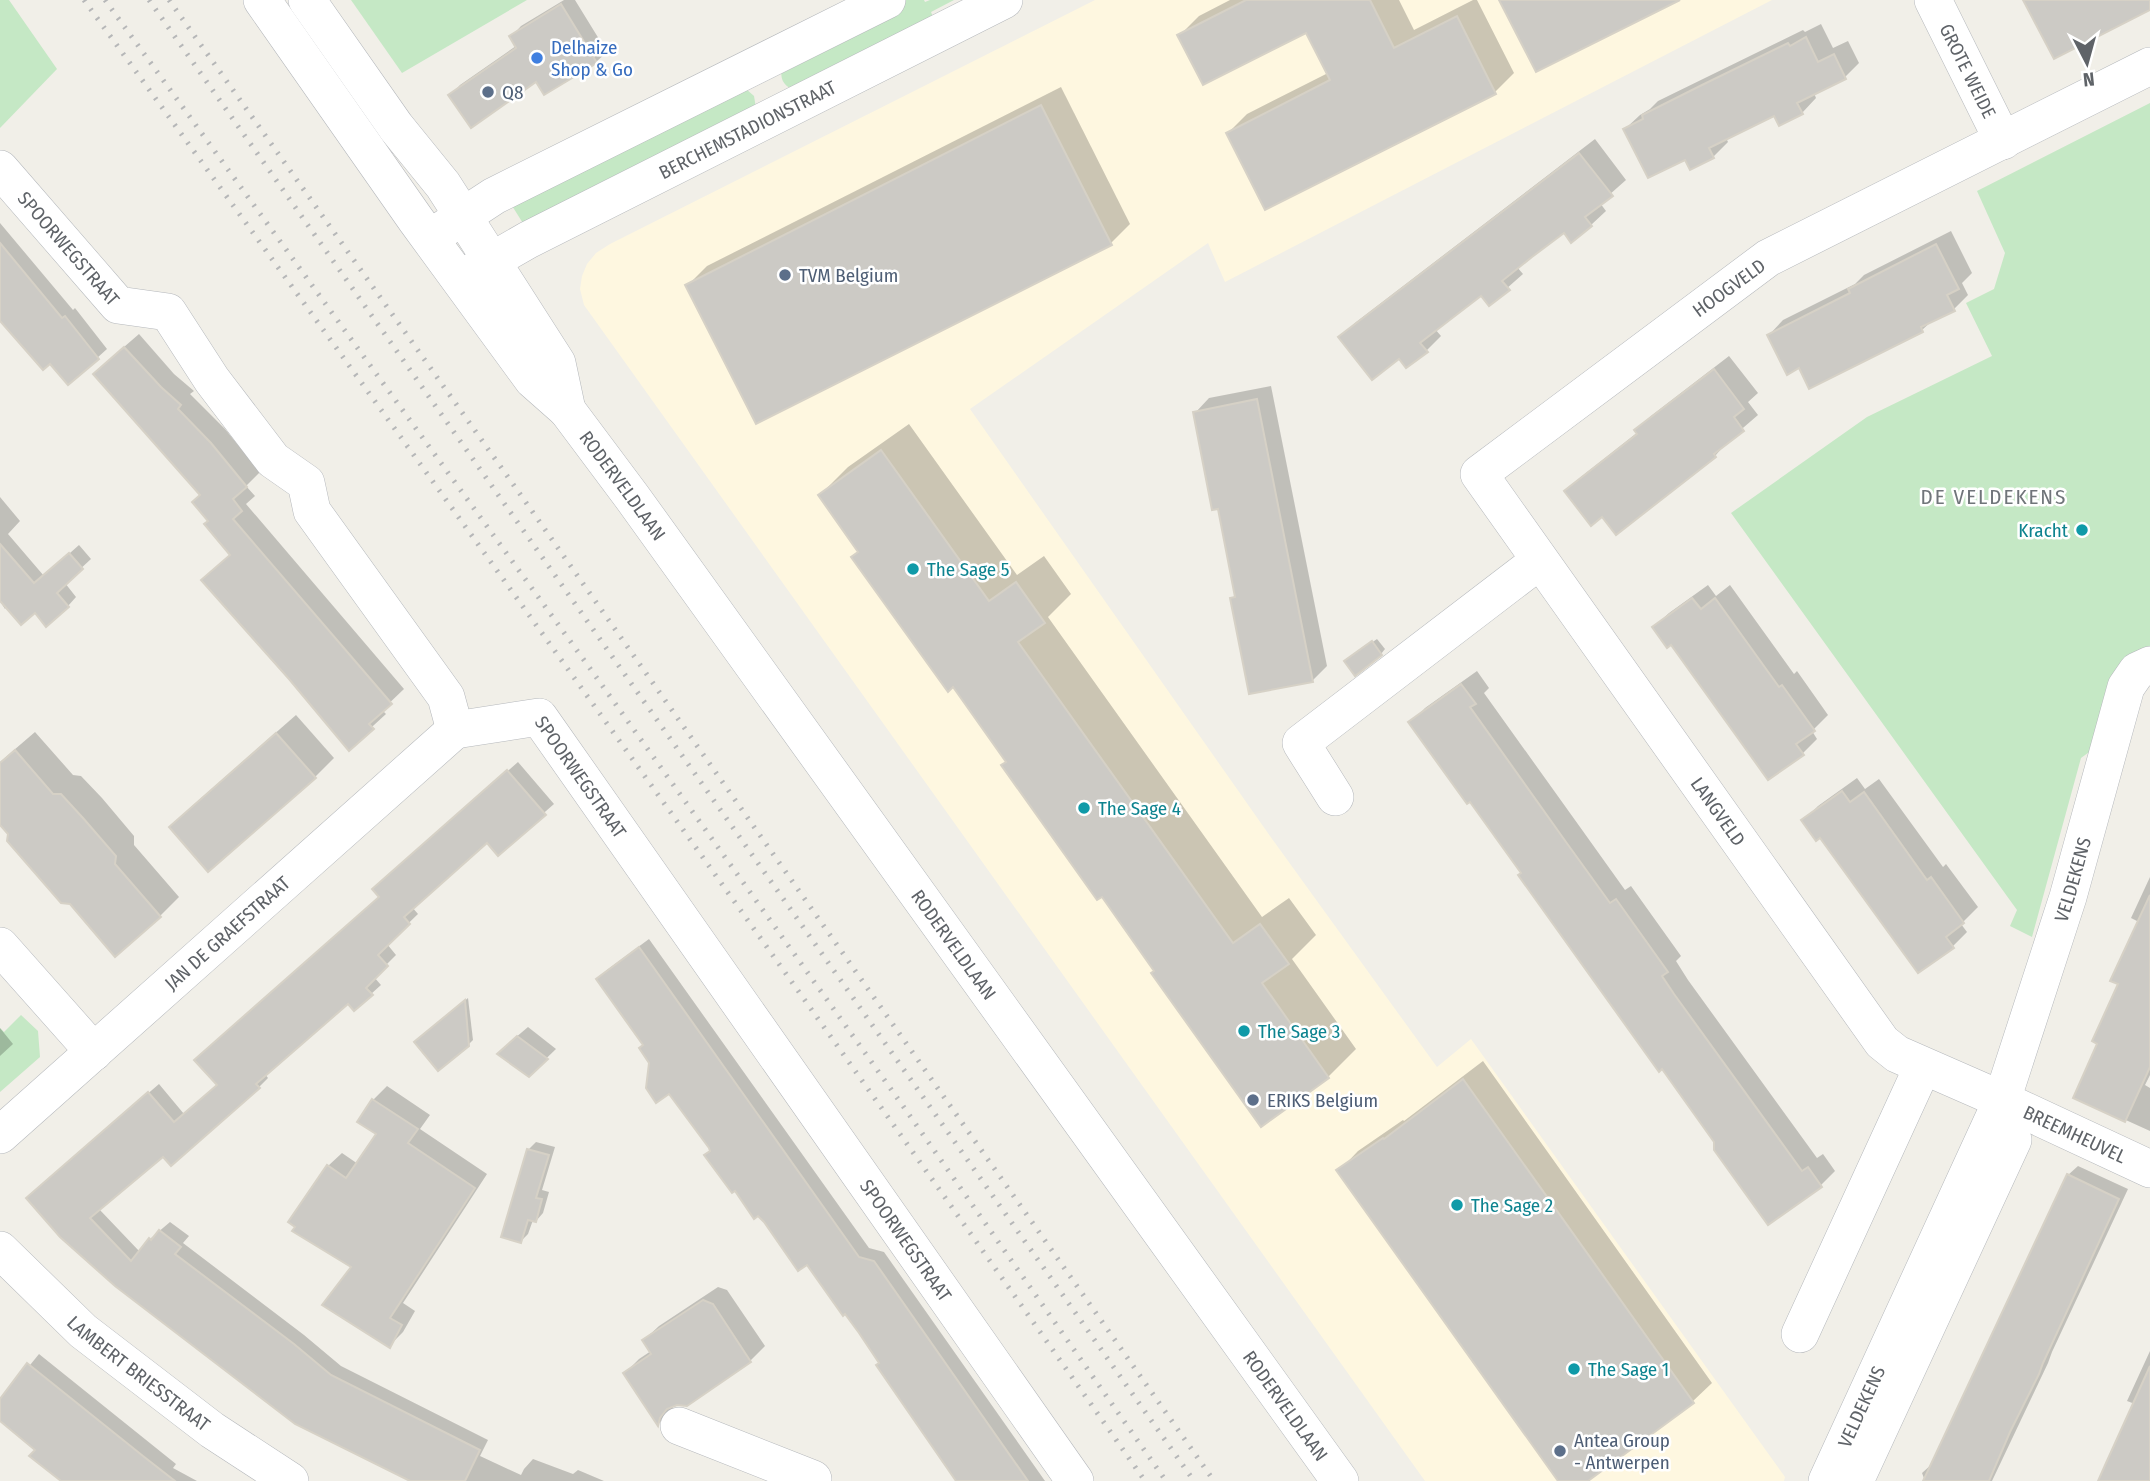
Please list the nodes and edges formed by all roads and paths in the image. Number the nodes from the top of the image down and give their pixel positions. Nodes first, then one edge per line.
1 (262, 0) edge
2 (307, 0) edge
3 (887, 0) edge
4 (1004, 0) edge
5 (1933, 0) edge
6 (2150, 66) edge
7 (755, 67) junction
8 (778, 112) junction
9 (2003, 141) junction
10 (0, 169) edge
11 (464, 217) junction
12 (430, 238) junction
13 (492, 261) junction
14 (460, 279) junction
15 (567, 411) junction
16 (1479, 474) joint
17 (1539, 561) junction
18 (2149, 665) edge
19 (455, 730) junction
20 (1335, 797) dead end
21 (0, 946) edge
22 (94, 1052) junction
23 (1923, 1066) junction
24 (2002, 1100) junction
25 (0, 1135) edge
26 (2150, 1169) edge
27 (0, 1250) edge
28 (1800, 1334) dead end
29 (1907, 1337) junction
30 (679, 1426) dead end
31 (290, 1481) edge
32 (812, 1481) edge
33 (1075, 1481) edge
34 (1340, 1481) edge
35 (1827, 1481) edge
36 (1855, 1481) edge

1 - 12 street, RODERVELDLAAN
2 - 11 street, RODERVELDLAAN
3 - 7 street
4 - 8 street, BERCHEMSTADIONSTRAAT
5 - 9 street, GROTE WEIDE
6 - 9 street, HOOGVELD
7 - 8 street
7 - 11 street
8 - 13 street, BERCHEMSTADIONSTRAAT
9 - 16 street, HOOGVELD
10 - 19 street, SPOORWEGSTRAAT
11 - 12 street
11 - 13 street, RODERVELDLAAN
12 - 14 street, RODERVELDLAAN
13 - 14 street, BERCHEMSTADIONSTRAAT
13 - 15 street, RODERVELDLAAN
14 - 15 street, RODERVELDLAAN
15 - 34 street, RODERVELDLAAN
16 - 17 street, LANGVELD
17 - 20 street
17 - 23 street, LANGVELD
18 - 24 street, VELDEKENS
19 - 22 street, JAN DE GRAEFSTRAAT
19 - 33 street, SPOORWEGSTRAAT
21 - 22 street
22 - 25 street, JAN DE GRAEFSTRAAT
23 - 24 street, LANGVELD
23 - 28 street
24 - 26 street, BREEMHEUVEL
24 - 29 street, VELDEKENS
27 - 31 street, LAMBERT BRIESSTRAAT
29 - 35 street, VELDEKENS
29 - 36 street, VELDEKENS
30 - 32 street

